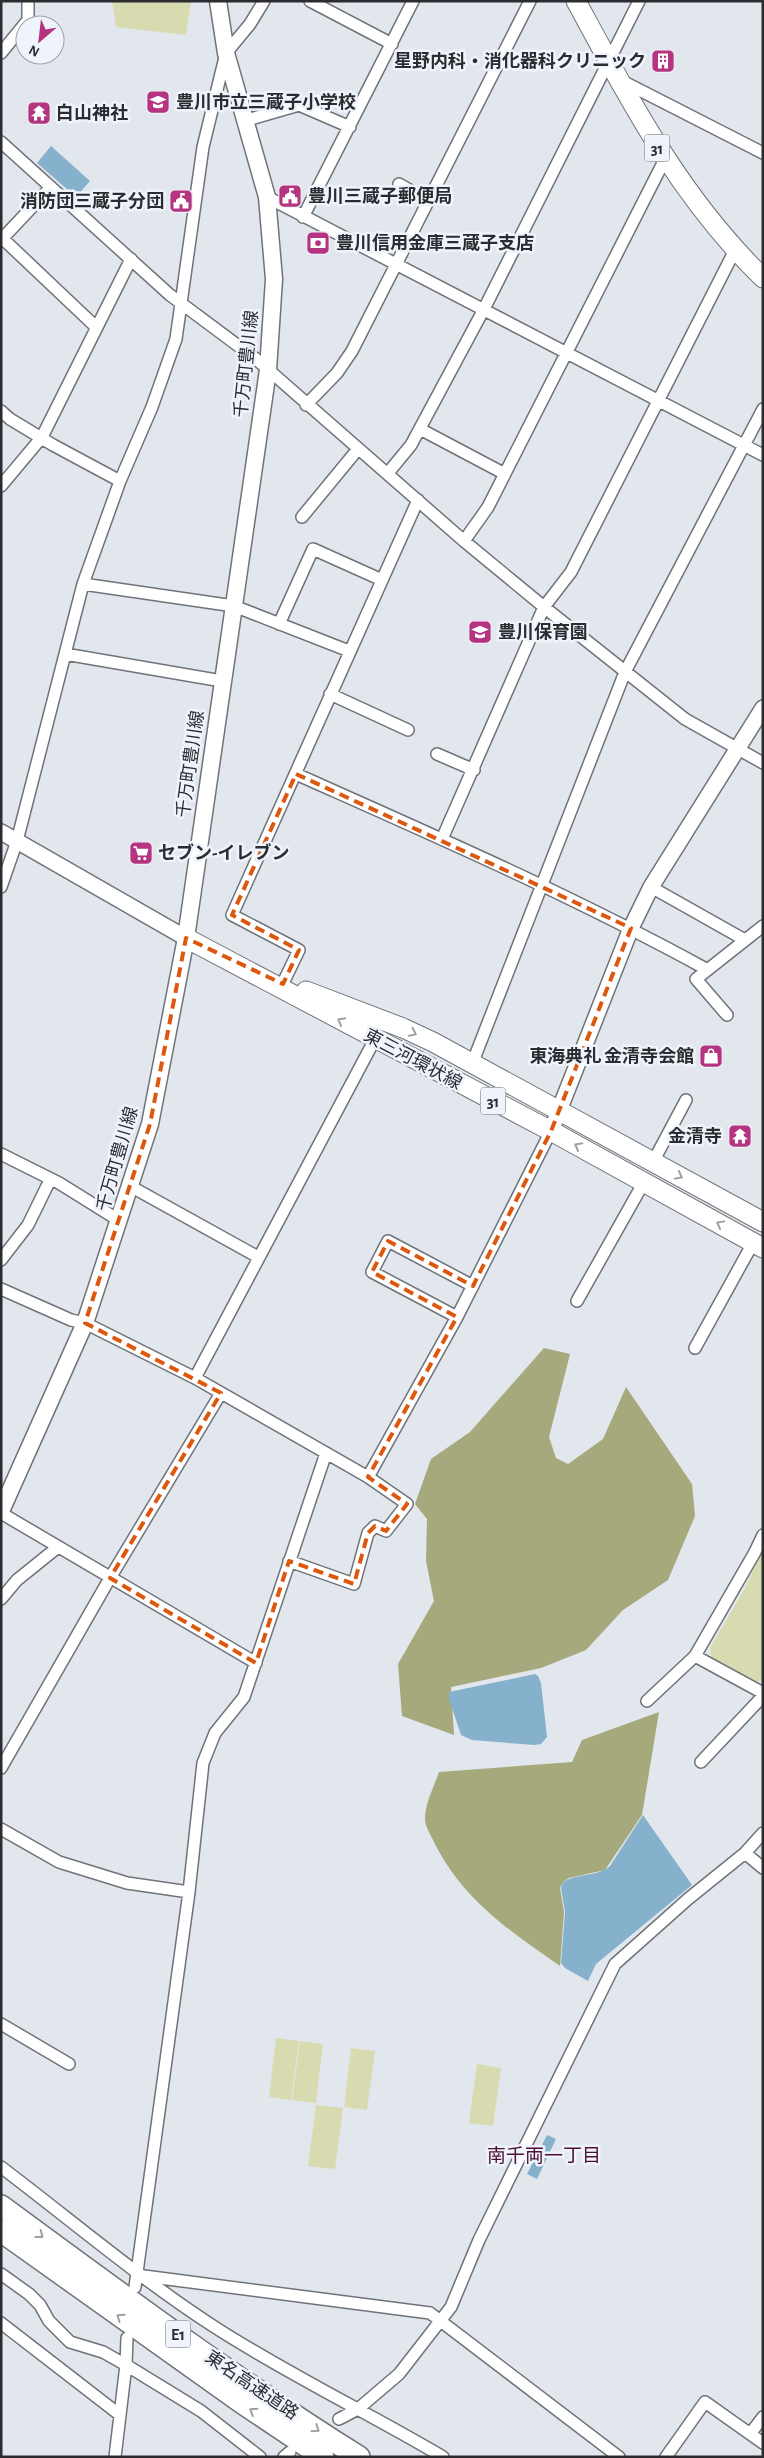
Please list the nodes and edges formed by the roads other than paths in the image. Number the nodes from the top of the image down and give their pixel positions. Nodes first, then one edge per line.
1 (28, 1) edge
2 (218, 1) edge
3 (264, 1) edge
4 (310, 1) edge
5 (414, 1) edge
6 (530, 1) edge
7 (576, 1) edge
8 (639, 1) edge
9 (392, 44) junction
10 (226, 52) junction
11 (1, 53) edge
12 (608, 61) junction
13 (619, 79) junction
14 (247, 120) junction
15 (350, 127) junction
16 (1, 142) edge
17 (763, 153) edge
18 (664, 159) junction
19 (399, 184) dead end
20 (50, 187) junction
21 (268, 197) junction
22 (429, 201) junction
23 (303, 217) junction
24 (2, 239) edge
25 (735, 250) junction
26 (131, 259) junction
27 (397, 264) junction
28 (763, 278) edge
29 (182, 303) junction
30 (484, 309) junction
31 (96, 328) junction
32 (565, 352) junction
33 (268, 370) junction
34 (660, 400) junction
35 (306, 405) junction
36 (763, 409) edge
37 (1, 411) edge
38 (420, 429) junction
39 (42, 437) junction
40 (744, 444) junction
41 (358, 449) junction
42 (763, 455) edge
43 (388, 473) junction
44 (505, 474) junction
45 (120, 481) junction
46 (1, 486) edge
47 (418, 500) junction
48 (302, 517) dead end
49 (464, 541) junction
50 (382, 580) junction
51 (83, 584) junction
52 (234, 606) junction
53 (544, 607) junction
54 (279, 624) junction
55 (349, 651) junction
56 (65, 654) junction
57 (625, 672) junction
58 (222, 681) junction
59 (330, 694) junction
60 (763, 708) edge
61 (408, 730) dead end
62 (737, 749) junction
63 (437, 754) dead end
64 (763, 763) edge
65 (474, 770) junction
66 (296, 774) junction
67 (1, 832) edge
68 (442, 839) junction
69 (18, 841) junction
70 (541, 883) junction
71 (1, 887) edge
72 (651, 887) junction
73 (763, 926) edge
74 (631, 928) junction
75 (186, 938) junction
76 (745, 940) junction
77 (221, 957) junction
78 (706, 969) junction
79 (283, 983) junction
80 (727, 1015) dead end
81 (375, 1039) junction
82 (472, 1064) junction
83 (686, 1100) dead end
84 (559, 1111) junction
85 (551, 1131) junction
86 (1, 1154) edge
87 (653, 1162) junction
88 (50, 1180) junction
89 (644, 1182) junction
90 (130, 1186) junction
91 (120, 1221) junction
92 (763, 1222) edge
93 (758, 1245) edge
94 (258, 1257) junction
95 (1, 1260) edge
96 (473, 1286) junction
97 (1, 1289) edge
98 (577, 1301) dead end
99 (457, 1317) junction
100 (85, 1323) junction
101 (695, 1348) dead end
102 (195, 1378) junction
103 (221, 1393) junction
104 (326, 1453) junction
105 (368, 1477) junction
106 (1, 1512) edge
107 (763, 1535) edge
108 (58, 1547) junction
109 (289, 1561) junction
110 (110, 1578) junction
111 (1, 1599) edge
112 (694, 1656) junction
113 (256, 1663) junction
114 (763, 1695) edge
115 (647, 1701) dead end
116 (701, 1762) dead end
117 (1, 1768) edge
118 (1, 1829) edge
119 (763, 1833) edge
120 (745, 1853) junction
121 (763, 1868) edge
122 (189, 1892) junction
123 (1, 2024) edge
124 (69, 2064) dead end
125 (1, 2167) edge
126 (1, 2206) edge
127 (1, 2231) edge
128 (139, 2273) junction
129 (1, 2274) edge
130 (135, 2287) dead end
131 (441, 2320) junction
132 (1, 2322) edge
133 (127, 2338) dead end
134 (126, 2364) junction
135 (358, 2409) junction
136 (120, 2415) junction
137 (763, 2417) edge
138 (339, 2419) dead end
139 (750, 2434) junction
140 (763, 2444) edge
141 (115, 2457) edge
142 (260, 2457) edge
143 (323, 2457) edge
144 (359, 2457) edge
145 (443, 2457) edge
146 (619, 2457) edge
147 (666, 2457) edge

1 - 11 street
2 - 10 main road, 千万町豊川線
3 - 10 street
4 - 9 street
5 - 9 street
6 - 22 street
7 - 12 main road, 31
8 - 12 street
9 - 15 street
10 - 14 main road, 千万町豊川線
10 - 29 street
12 - 13 main road, 31
12 - 30 street
13 - 17 street
13 - 18 main road, 31
14 - 15 street
14 - 21 main road, 千万町豊川線
15 - 23 street
16 - 20 street
18 - 25 main road, 31
18 - 32 street
19 - 22 street
20 - 24 street
20 - 26 street
21 - 23 street
21 - 33 main road, 千万町豊川線
22 - 27 street
23 - 27 street
24 - 31 street
25 - 28 main road, 31
25 - 34 street
26 - 29 street
26 - 31 street
27 - 30 street
27 - 35 street
29 - 33 street
29 - 45 street
30 - 32 street
30 - 38 street
31 - 39 street
32 - 34 street
32 - 44 street
33 - 35 street
33 - 52 main road, 千万町豊川線
34 - 40 street
34 - 53 street
35 - 41 street
36 - 40 street
37 - 39 street
38 - 43 street
38 - 44 street
39 - 45 street
39 - 46 street
40 - 42 street
40 - 57 street
41 - 43 street
41 - 48 street
43 - 47 street
44 - 49 street
45 - 51 street
47 - 49 street
47 - 50 street
49 - 53 street
50 - 54 street
50 - 55 street
51 - 52 street
51 - 56 street
52 - 54 street
52 - 58 main road, 千万町豊川線
53 - 57 street
53 - 65 street
54 - 55 street
55 - 59 street
56 - 58 street
56 - 69 street
57 - 62 street
57 - 70 street
58 - 75 main road, 千万町豊川線
59 - 61 street
59 - 66 street
60 - 62 street
62 - 64 street
62 - 72 street
63 - 65 street
65 - 68 street
66 - 68 street
66 - 79 street
67 - 69 street
68 - 70 street
69 - 71 street
69 - 75 street
70 - 74 street
70 - 82 street
72 - 74 street
72 - 76 street
73 - 76 street
74 - 78 street
74 - 84 street
75 - 77 main road, 東三河環状線 / 31
75 - 90 main road, 千万町豊川線
76 - 78 street
77 - 79 main road, 東三河環状線 / 31
81 -> 77 main road, 東三河環状線 / 31
78 - 80 street
79 -> 82 main road, 東三河環状線 / 31
81 - 85 main road, 東三河環状線 / 31
81 - 94 street
82 - 84 main road, 東三河環状線 / 31
83 - 87 street
84 - 85 street
84 - 87 main road, 東三河環状線 / 31
89 -> 85 main road, 東三河環状線 / 31
85 - 96 street
86 - 88 street
87 -> 92 main road, 東三河環状線 / 31
88 - 91 street
88 - 95 street
93 -> 89 main road, 東三河環状線 / 31
89 - 98 street
90 - 91 main road, 千万町豊川線
90 - 94 street
91 - 100 main road, 千万町豊川線
93 - 101 street
94 - 102 street
96 - 99 street
96 - 99 street
97 - 100 street
99 - 105 street
100 - 102 street
100 - 106 main road, 千万町豊川線
102 - 103 street
103 - 104 street
103 - 110 street
104 - 105 street
104 - 109 street
105 - 109 street
106 - 108 street
107 - 112 street
108 - 110 street
108 - 111 street
109 - 113 street
110 - 113 street
110 - 117 street
112 - 114 street
112 - 115 street
113 - 122 street
114 - 116 street
118 - 122 street
119 - 120 street
120 - 121 street
120 - 131 street
122 - 128 street
123 - 124 street
125 - 128 street
126 -> 144 highway, 東名高速道路 / E1
143 -> 127 highway, 東名高速道路 / E1
128 - 130 street
128 - 131 street
128 - 135 street
129 - 134 street
131 - 135 street
131 - 146 street
132 - 136 street
133 - 134 street
134 - 136 street
134 - 142 street
135 - 138 street
135 - 145 street
136 - 141 street
137 - 139 street
139 - 140 street
139 - 147 street

